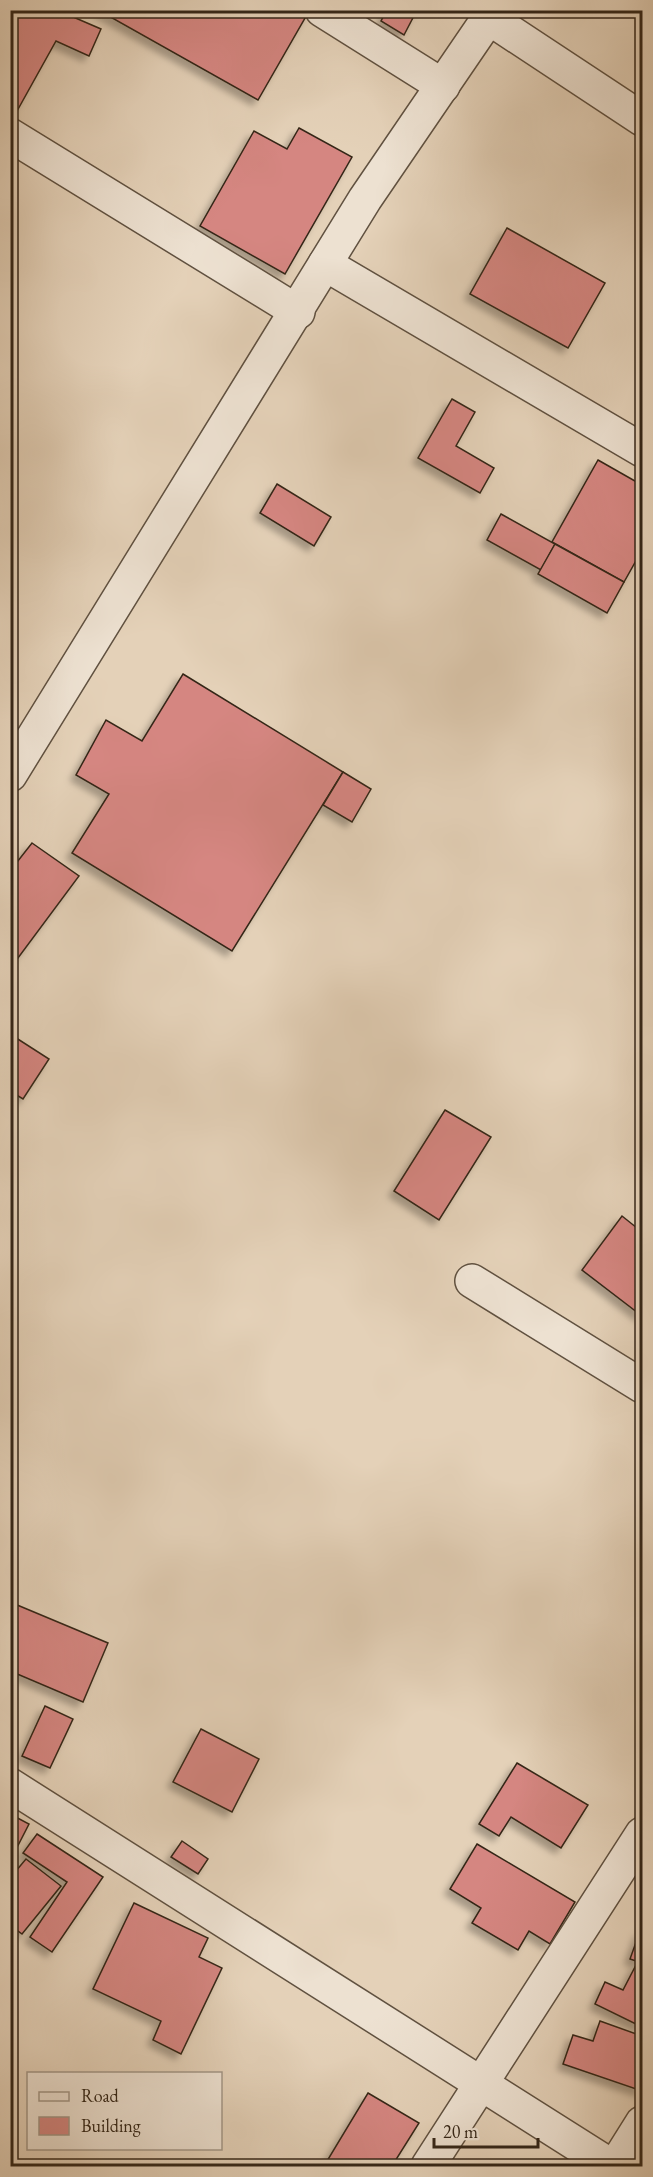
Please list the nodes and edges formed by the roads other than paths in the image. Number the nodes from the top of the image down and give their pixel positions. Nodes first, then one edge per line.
1 (322, 10) edge
2 (491, 14) edge
3 (442, 86) junction
4 (642, 119) edge
5 (10, 135) edge
6 (325, 264) junction
7 (298, 312) junction
8 (642, 450) edge
9 (10, 775) edge
10 (472, 1281) dead end
11 (642, 1386) edge
12 (10, 1785) edge
13 (642, 1834) edge
14 (482, 2085) junction
15 (642, 2123) edge
16 (428, 2166) edge
17 (613, 2166) edge

1 - 3 street
2 - 3 street
2 - 4 street
3 - 6 street
5 - 7 street
6 - 7 street
6 - 8 street
7 - 9 street
10 - 11 street
12 - 14 street
13 - 14 street
14 - 16 street
14 - 17 street
15 - 17 street

